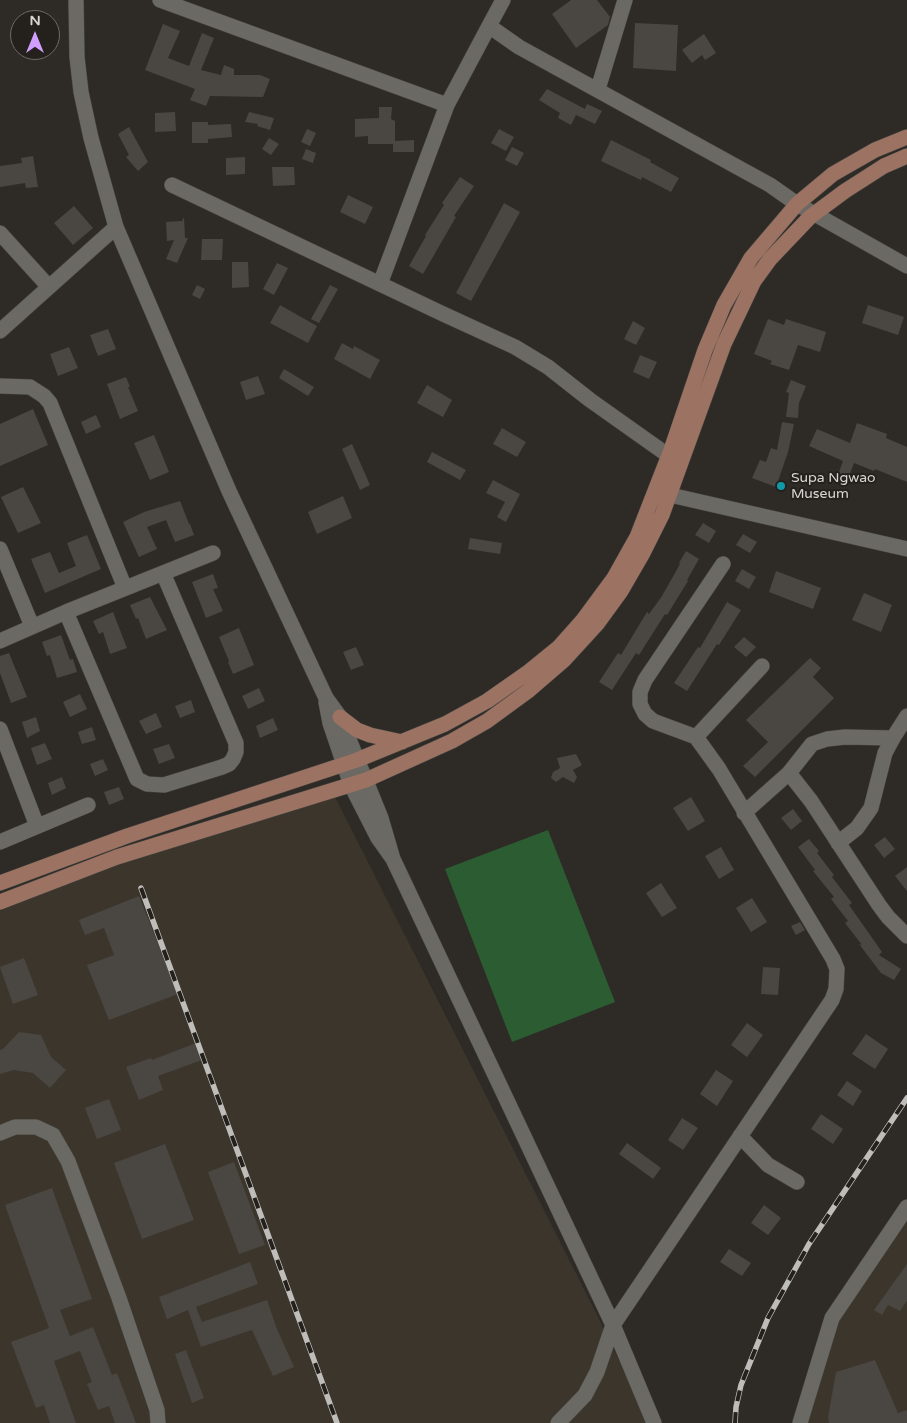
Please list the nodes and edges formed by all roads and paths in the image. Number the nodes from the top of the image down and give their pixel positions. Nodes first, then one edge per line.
1 (160, 0) edge
2 (503, 0) edge
3 (625, 0) edge
4 (72, 2) edge
5 (489, 26) junction
6 (598, 89) junction
7 (447, 105) junction
8 (907, 136) edge
9 (907, 156) edge
10 (172, 185) dead end
11 (797, 204) junction
12 (814, 214) junction
13 (116, 228) junction
14 (0, 233) edge
15 (907, 266) edge
16 (380, 284) junction
17 (49, 287) junction
18 (0, 331) edge
19 (0, 386) edge
20 (669, 456) junction
21 (662, 494) junction
22 (0, 549) edge
23 (907, 549) edge
24 (214, 553) dead end
25 (723, 564) dead end
26 (163, 574) junction
27 (125, 588) junction
28 (66, 612) junction
29 (32, 626) junction
30 (0, 641) edge
31 (762, 666) dead end
32 (326, 698) junction
33 (907, 716) edge
34 (340, 717) junction
35 (0, 729) edge
36 (696, 737) junction
37 (893, 738) junction
38 (402, 742) junction
39 (350, 762) junction
40 (789, 773) junction
41 (358, 782) junction
42 (88, 805) dead end
43 (744, 813) junction
44 (37, 826) junction
45 (0, 842) edge
46 (838, 843) junction
47 (0, 883) edge
48 (0, 902) edge
49 (907, 936) edge
50 (0, 1133) edge
51 (740, 1136) junction
52 (797, 1182) dead end
53 (907, 1207) edge
54 (613, 1325) junction
55 (158, 1423) edge
56 (558, 1423) edge
57 (654, 1423) edge
58 (800, 1423) edge

1 - 7 street
2 - 5 street
3 - 6 street
4 - 13 street
5 - 6 street
5 - 7 street
6 - 11 street
7 - 16 street
8 - 11 main road
9 - 12 main road
10 - 16 street
11 - 12 street
11 - 20 main road
12 - 15 street
12 - 21 main road
13 - 17 street
13 - 32 street
14 - 17 street
16 - 20 street
17 - 18 street
19 - 27 street
20 - 21 main road
21 - 23 street
21 - 38 main road
21 - 41 main road
22 - 29 street
24 - 26 street
25 - 36 street
26 - 27 street
26 - 28 street
27 - 28 street
28 - 29 street
29 - 30 street
31 - 36 street
32 - 34 street
32 - 39 street
33 - 37 street
34 - 38 main road
34 - 39 street
35 - 44 street
36 - 43 street
37 - 40 street
37 - 46 street
38 - 39 main road
39 - 41 street
39 - 47 main road
40 - 43 street
40 - 46 street
41 - 48 main road
41 - 54 street
42 - 44 street
43 - 51 street
44 - 45 street
46 - 49 street
50 - 55 street
51 - 52 street
51 - 54 street
53 - 58 street
54 - 56 street
54 - 57 street

